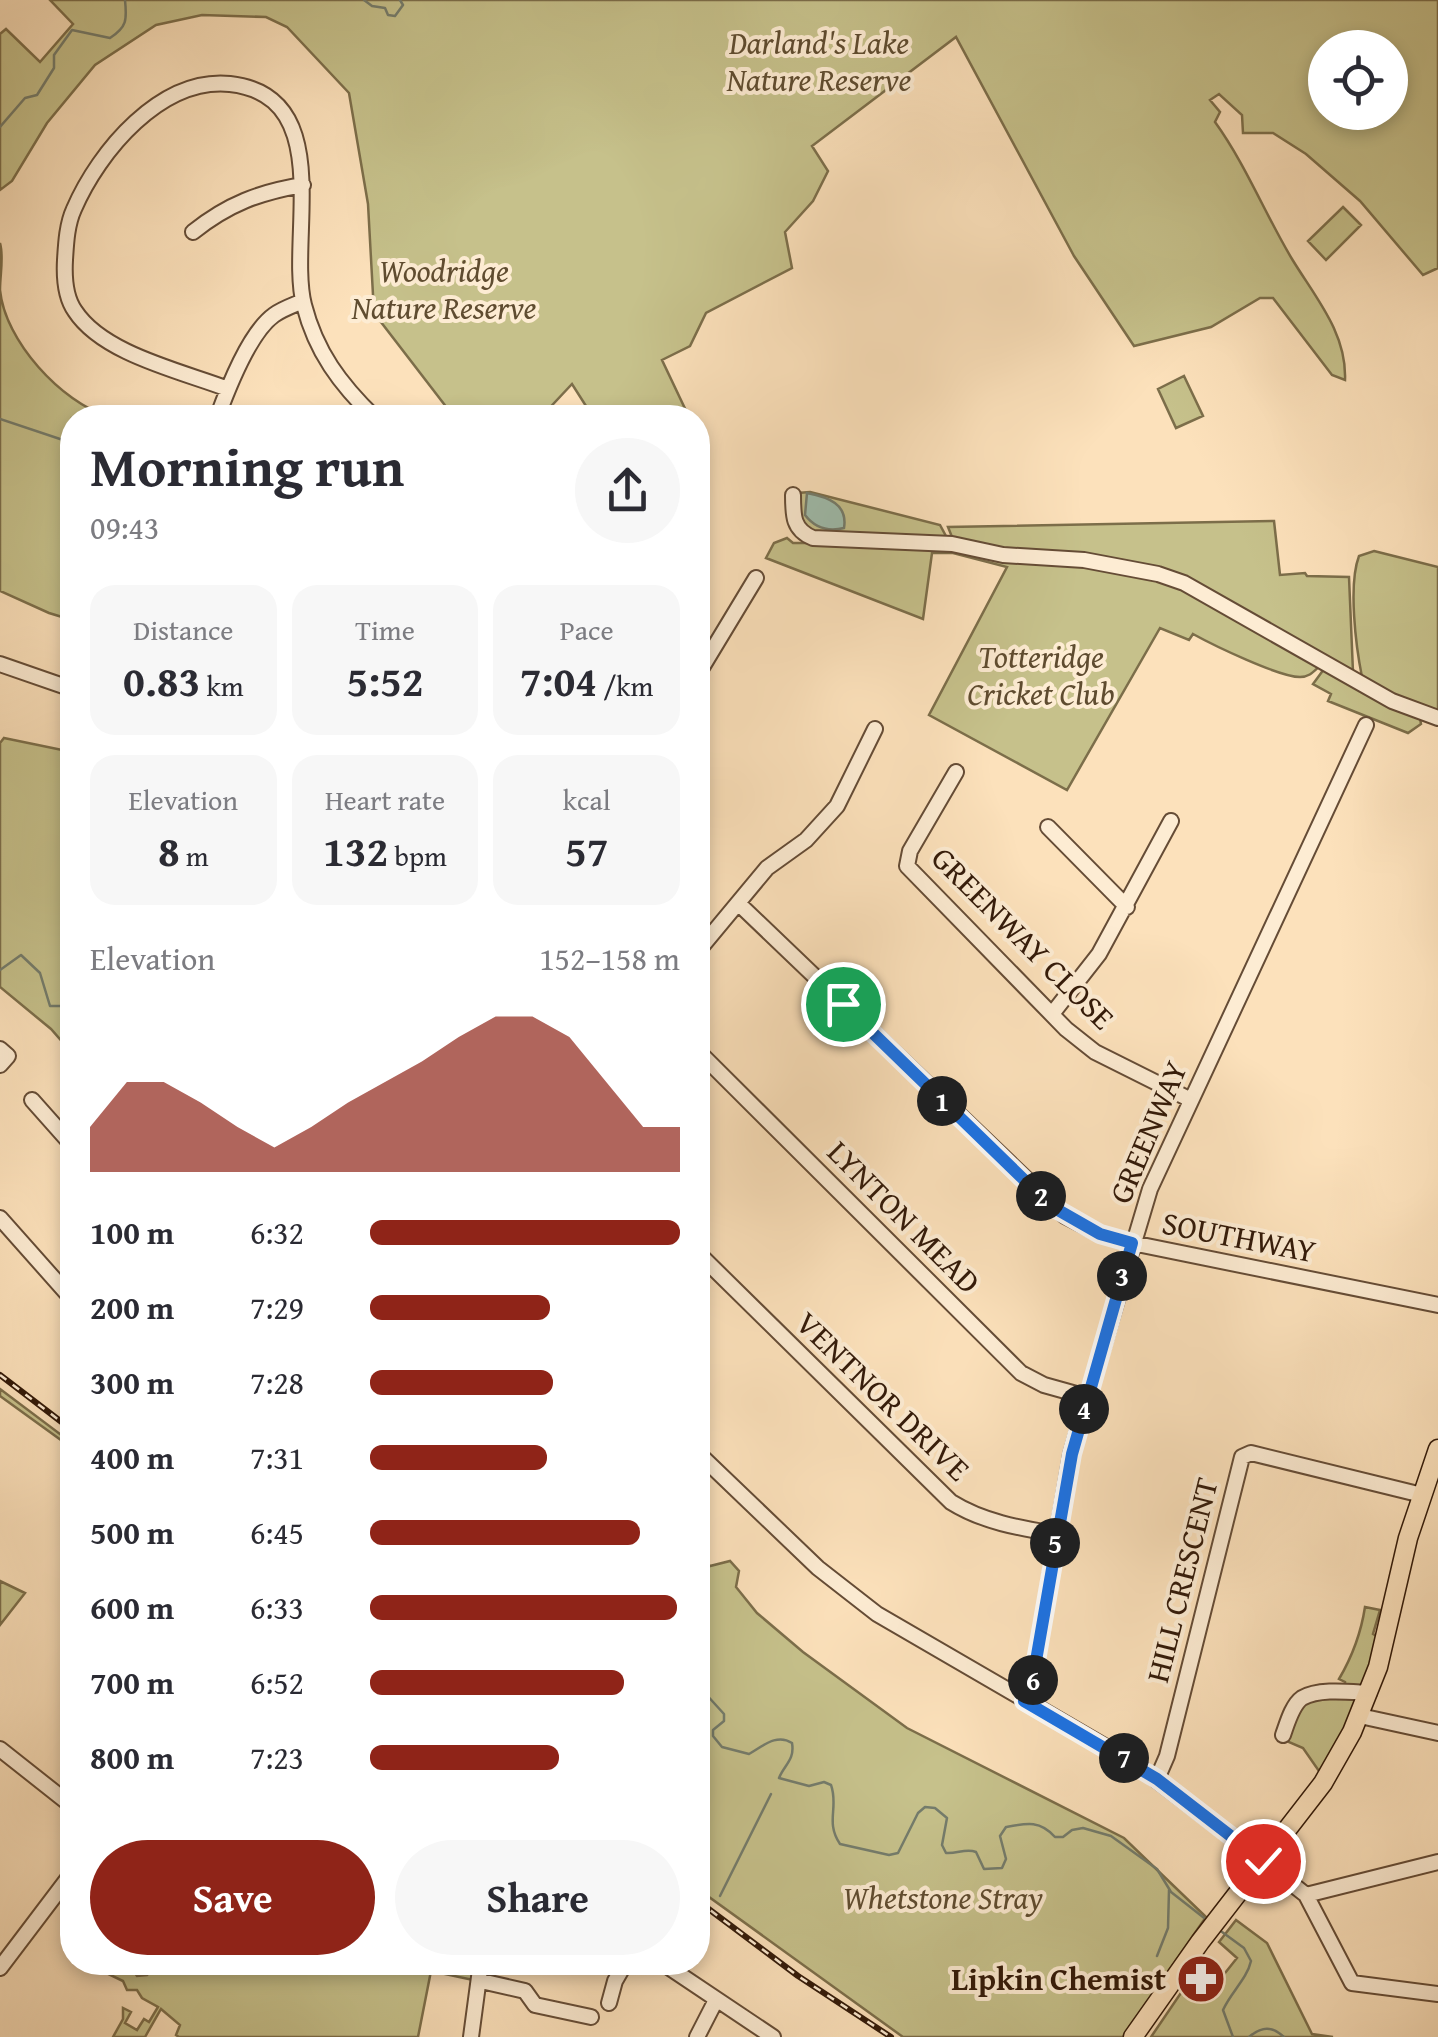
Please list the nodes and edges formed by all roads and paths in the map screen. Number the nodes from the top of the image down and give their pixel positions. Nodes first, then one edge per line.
1 (303, 185) junction
2 (194, 232) dead end
3 (302, 301) junction
4 (228, 389) junction
5 (222, 405) edge
6 (363, 405) edge
7 (793, 495) dead end
8 (756, 578) dead end
9 (710, 654) edge
10 (0, 664) edge
11 (60, 685) edge
12 (1438, 718) edge
13 (1366, 725) dead end
14 (875, 729) dead end
15 (956, 772) dead end
16 (1171, 821) dead end
17 (1048, 827) dead end
18 (738, 904) junction
19 (1127, 907) junction
20 (710, 937) edge
21 (1052, 1014) junction
22 (0, 1049) edge
23 (710, 1063) edge
24 (0, 1065) edge
25 (32, 1100) dead end
26 (1190, 1100) junction
27 (60, 1132) edge
28 (0, 1219) edge
29 (1132, 1243) junction
30 (710, 1265) edge
31 (60, 1280) edge
32 (1438, 1304) edge
33 (1087, 1397) junction
34 (1438, 1449) edge
35 (710, 1464) edge
36 (1422, 1495) junction
37 (1056, 1534) junction
38 (1369, 1694) junction
39 (1024, 1701) junction
40 (1360, 1716) junction
41 (1438, 1734) edge
42 (1283, 1735) dead end
43 (0, 1748) edge
44 (1157, 1779) junction
45 (60, 1796) edge
46 (1263, 1861) junction
47 (1438, 1862) edge
48 (60, 1888) edge
49 (1306, 1895) junction
50 (0, 1968) edge
51 (481, 1975) edge
52 (618, 1975) edge
53 (680, 1975) edge
54 (481, 1981) junction
55 (1438, 1994) edge
56 (716, 2000) junction
57 (608, 2003) dead end
58 (591, 2017) dead end
59 (470, 2037) edge
60 (697, 2037) edge
61 (772, 2037) edge
62 (1134, 2037) edge

1 - 2 street
1 - 3 street
1 - 4 street
3 - 4 street
3 - 6 street
4 - 5 street
7 - 12 street
8 - 9 street
10 - 11 street
13 - 26 street, GREENWAY
14 - 18 street
15 - 21 street, GREENWAY CLOSE
16 - 19 street
17 - 19 street
18 - 20 street
18 - 29 street, SOUTHWAY
19 - 21 street
21 - 26 street, GREENWAY CLOSE
22 - 24 street
23 - 33 street, LYNTON MEAD
25 - 27 street
26 - 29 street, GREENWAY
28 - 31 street
29 - 32 street, SOUTHWAY
29 - 33 street, GREENWAY
30 - 37 street, VENTNOR DRIVE
33 - 37 street, GREENWAY
34 - 36 main road
35 - 39 street
36 - 38 main road
36 - 44 street, HILL CRESCENT
37 - 39 street, GREENWAY
38 - 40 main road
38 - 42 street
39 - 44 street
40 - 41 street
40 - 46 main road
43 - 45 street
44 - 46 street
46 - 49 street
46 - 62 main road
47 - 49 street
48 - 50 street
49 - 55 street
51 - 54 street
52 - 57 street
53 - 56 street
54 - 58 street
54 - 59 street
56 - 60 street
56 - 61 street

